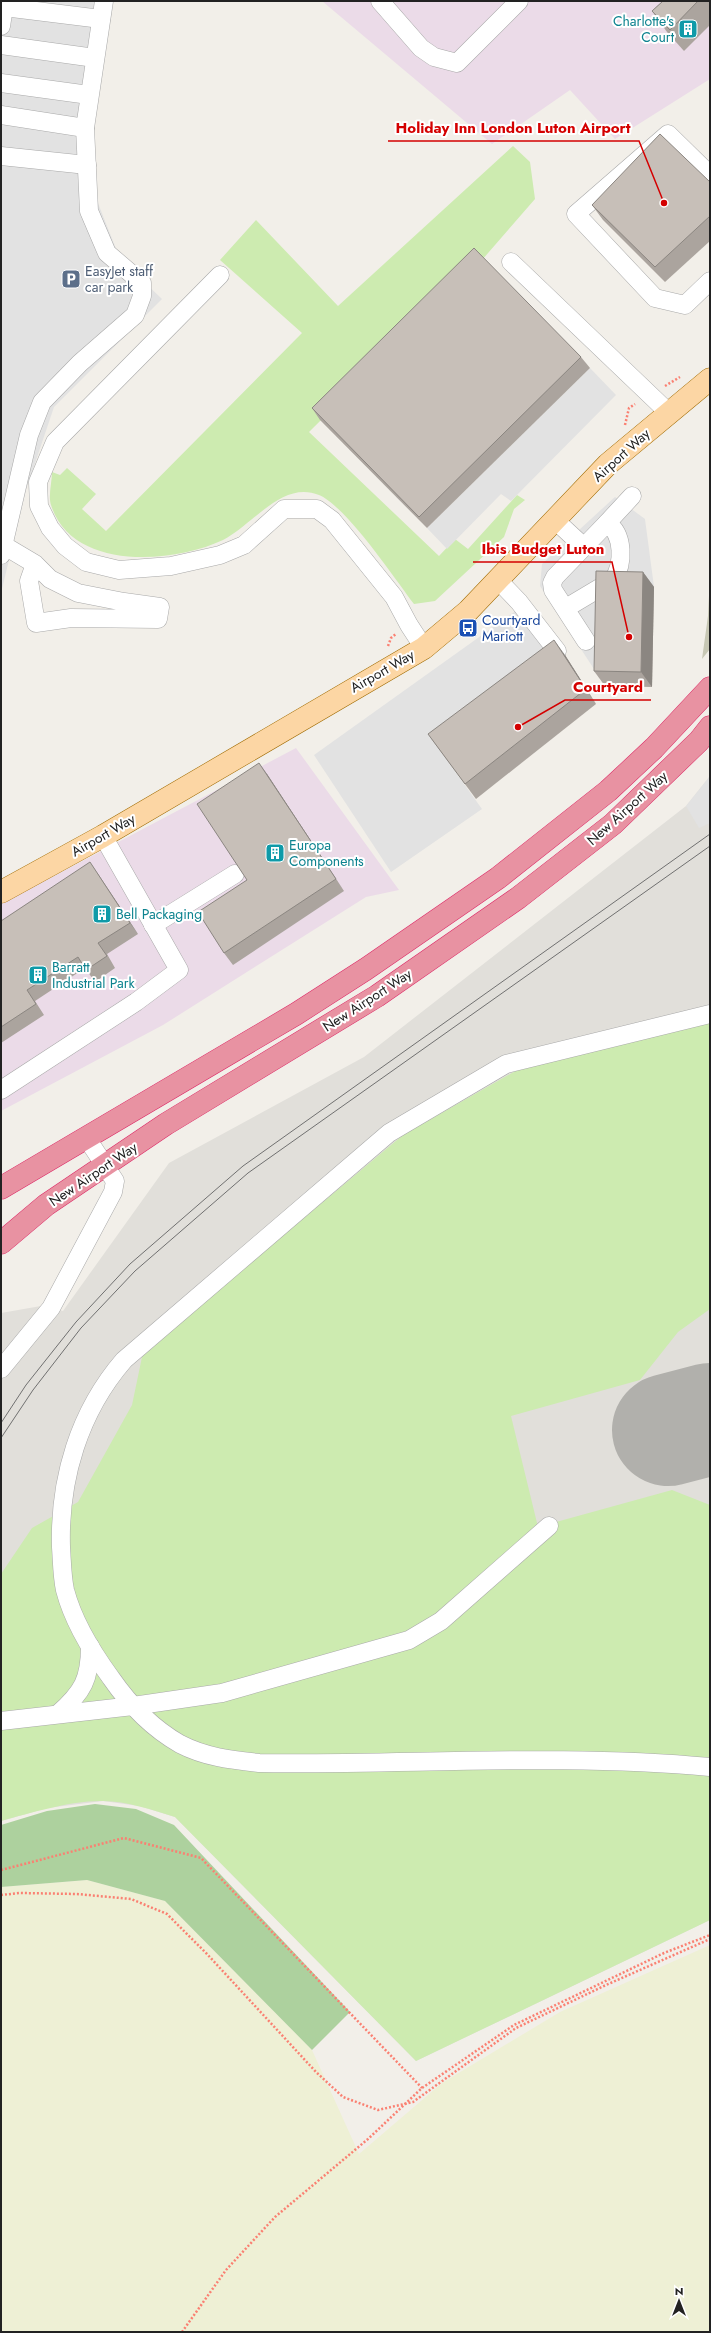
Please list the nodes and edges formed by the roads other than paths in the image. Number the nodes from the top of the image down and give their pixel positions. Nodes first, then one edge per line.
1 (104, 1) edge
2 (380, 1) edge
3 (519, 1) edge
4 (5, 4) edge
5 (101, 20) junction
6 (1, 26) edge
7 (1, 45) edge
8 (95, 58) junction
9 (1, 83) edge
10 (89, 94) junction
11 (1, 115) edge
12 (85, 128) junction
13 (1, 156) edge
14 (86, 165) junction
15 (710, 174) edge
16 (511, 262) dead end
17 (220, 275) dead end
18 (710, 281) edge
19 (710, 379) edge
20 (669, 413) junction
21 (632, 496) dead end
22 (556, 521) junction
23 (607, 524) junction
24 (584, 547) junction
25 (2, 550) edge
26 (35, 564) junction
27 (498, 580) junction
28 (566, 608) junction
29 (586, 641) dead end
30 (424, 648) junction
31 (556, 651) edge
32 (710, 688) edge
33 (710, 727) edge
34 (103, 836) junction
35 (235, 874) edge
36 (1, 892) edge
37 (153, 925) junction
38 (710, 1014) edge
39 (1, 1090) edge
40 (86, 1137) junction
41 (105, 1167) junction
42 (1, 1188) edge
43 (1, 1243) edge
44 (1, 1370) edge
45 (549, 1526) dead end
46 (90, 1645) junction
47 (133, 1706) junction
48 (58, 1714) junction
49 (1, 1721) edge
50 (710, 1767) edge

1 - 5 street
2 - 3 street
4 - 5 street
4 - 6 street
5 - 8 street
7 - 8 street
8 - 10 street
9 - 10 street
10 - 12 street
11 - 12 street
12 - 14 street
13 - 14 street
14 - 25 street
15 - 18 street
16 - 20 street
17 - 30 street
19 - 20 main road, Airport Way
20 - 22 main road, Airport Way
21 - 23 street
22 - 24 street
22 - 27 main road, Airport Way
23 - 24 street
23 - 28 street
24 - 28 street
25 - 26 street
26 - 26 street
27 - 30 main road, Airport Way
27 - 31 street
28 - 29 street
30 - 34 main road, Airport Way
32 - 40 highway, New Airport Way
33 - 41 highway, New Airport Way
34 - 36 main road, Airport Way
34 - 37 street
35 - 37 street
37 - 39 street
38 - 46 street
40 - 41 street
40 - 42 highway, New Airport Way
41 - 43 highway, New Airport Way
41 - 44 street
45 - 47 street
46 - 47 street
46 - 48 street
47 - 48 street
47 - 50 street
48 - 49 street

